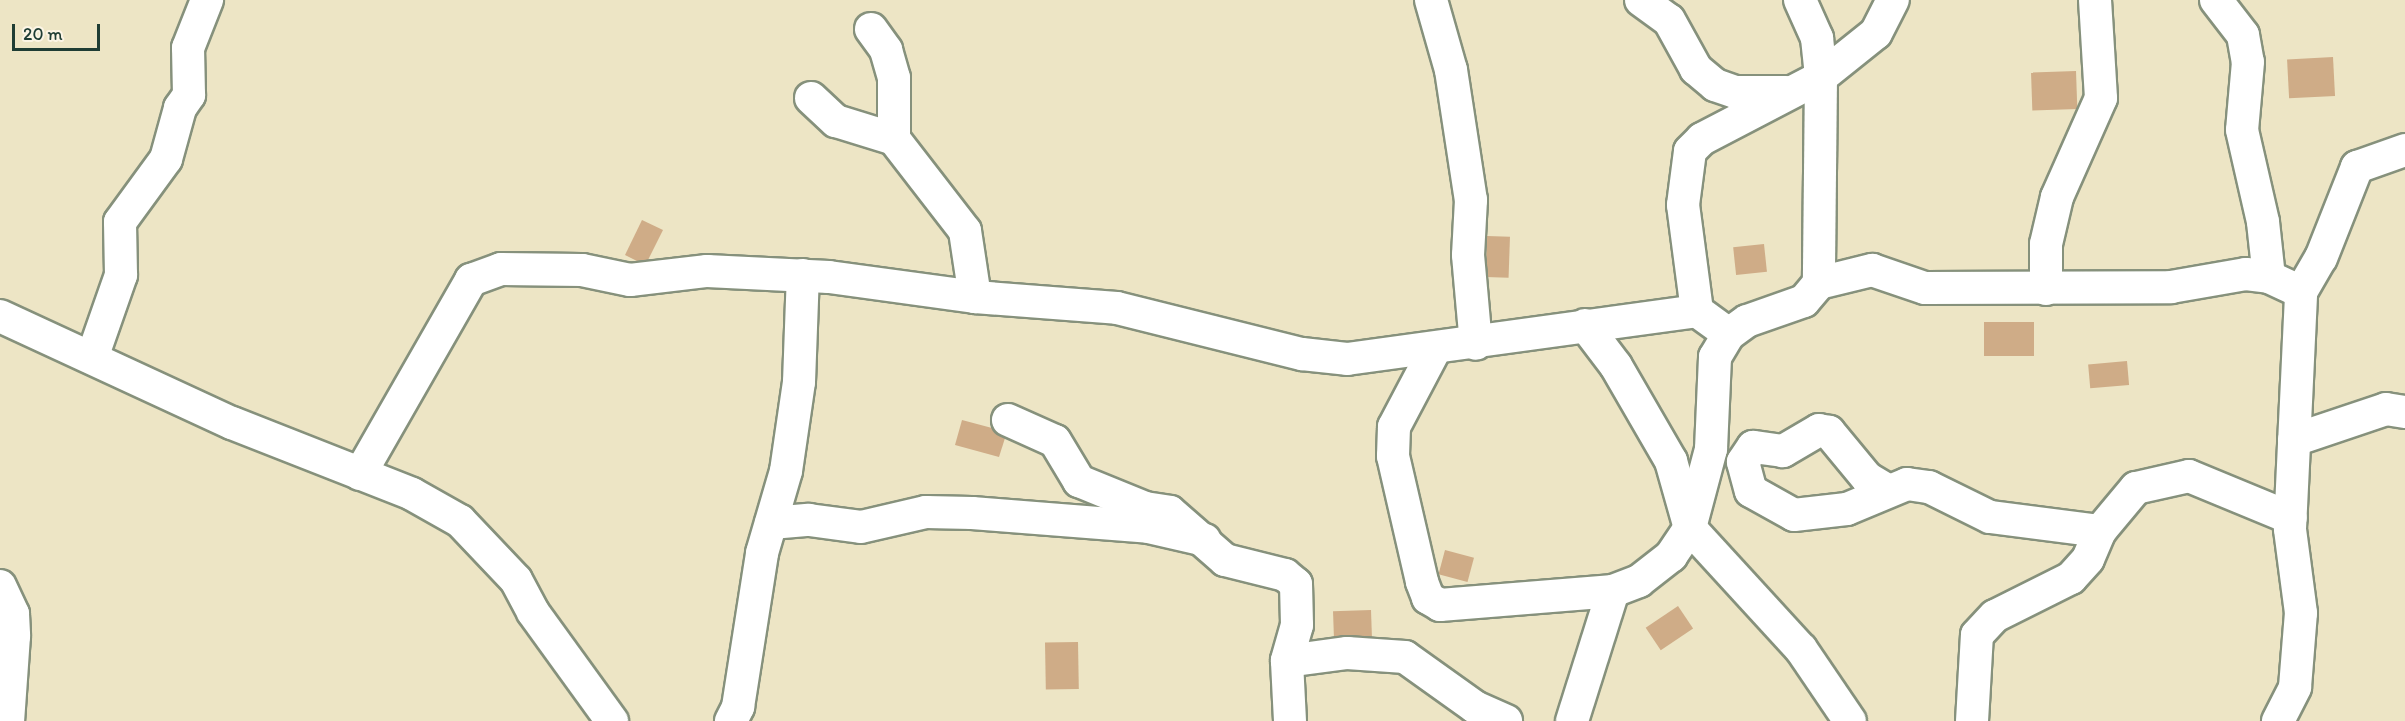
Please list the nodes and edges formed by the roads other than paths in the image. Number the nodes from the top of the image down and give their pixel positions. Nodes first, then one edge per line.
1 (207, 0) edge
2 (1431, 0) edge
3 (1641, 0) edge
4 (1800, 0) edge
5 (1893, 0) edge
6 (2096, 0) edge
7 (2216, 0) edge
8 (871, 29) dead end
9 (1821, 77) junction
10 (1787, 92) junction
11 (811, 98) dead end
12 (894, 139) junction
13 (2405, 150) edge
14 (803, 275) junction
15 (2269, 277) junction
16 (1819, 283) junction
17 (2046, 289) junction
18 (2301, 292) junction
19 (975, 297) junction
20 (1697, 311) junction
21 (0, 316) edge
22 (1585, 326) junction
23 (1729, 334) junction
24 (1476, 344) junction
25 (1434, 351) junction
26 (93, 355) junction
27 (2405, 412) edge
28 (1008, 420) dead end
29 (2294, 440) junction
30 (360, 474) junction
31 (783, 478) junction
32 (1887, 490) dead end
33 (2291, 518) junction
34 (809, 520) junction
35 (771, 523) junction
36 (1690, 528) junction
37 (2100, 531) junction
38 (1205, 540) junction
39 (0, 586) edge
40 (1613, 591) junction
41 (1287, 662) junction
42 (8, 721) edge
43 (612, 721) edge
44 (731, 721) edge
45 (1290, 721) edge
46 (1506, 721) edge
47 (1572, 721) edge
48 (1850, 721) edge
49 (1972, 721) edge
50 (2278, 721) edge

1 - 26 street
2 - 24 street
3 - 10 street
4 - 9 street
5 - 9 street
6 - 17 street
7 - 15 street
8 - 12 street
9 - 10 street
9 - 16 street
10 - 20 street
11 - 12 street
12 - 19 street
13 - 18 street
14 - 19 street
14 - 30 street
14 - 31 street
15 - 17 street
15 - 18 street
16 - 17 street
16 - 23 street
18 - 29 street
19 - 25 street
20 - 22 street
20 - 23 street
21 - 26 street
22 - 24 street
22 - 36 street
23 - 36 street
24 - 25 street
25 - 40 street
26 - 30 street
27 - 29 street
28 - 38 street
29 - 33 street
30 - 43 street
31 - 34 street
31 - 35 street
32 - 37 street
33 - 37 street
33 - 50 street
34 - 35 street
34 - 38 street
35 - 44 street
36 - 40 street
36 - 48 street
37 - 49 street
38 - 41 street
39 - 42 street
40 - 47 street
41 - 45 street
41 - 46 street

